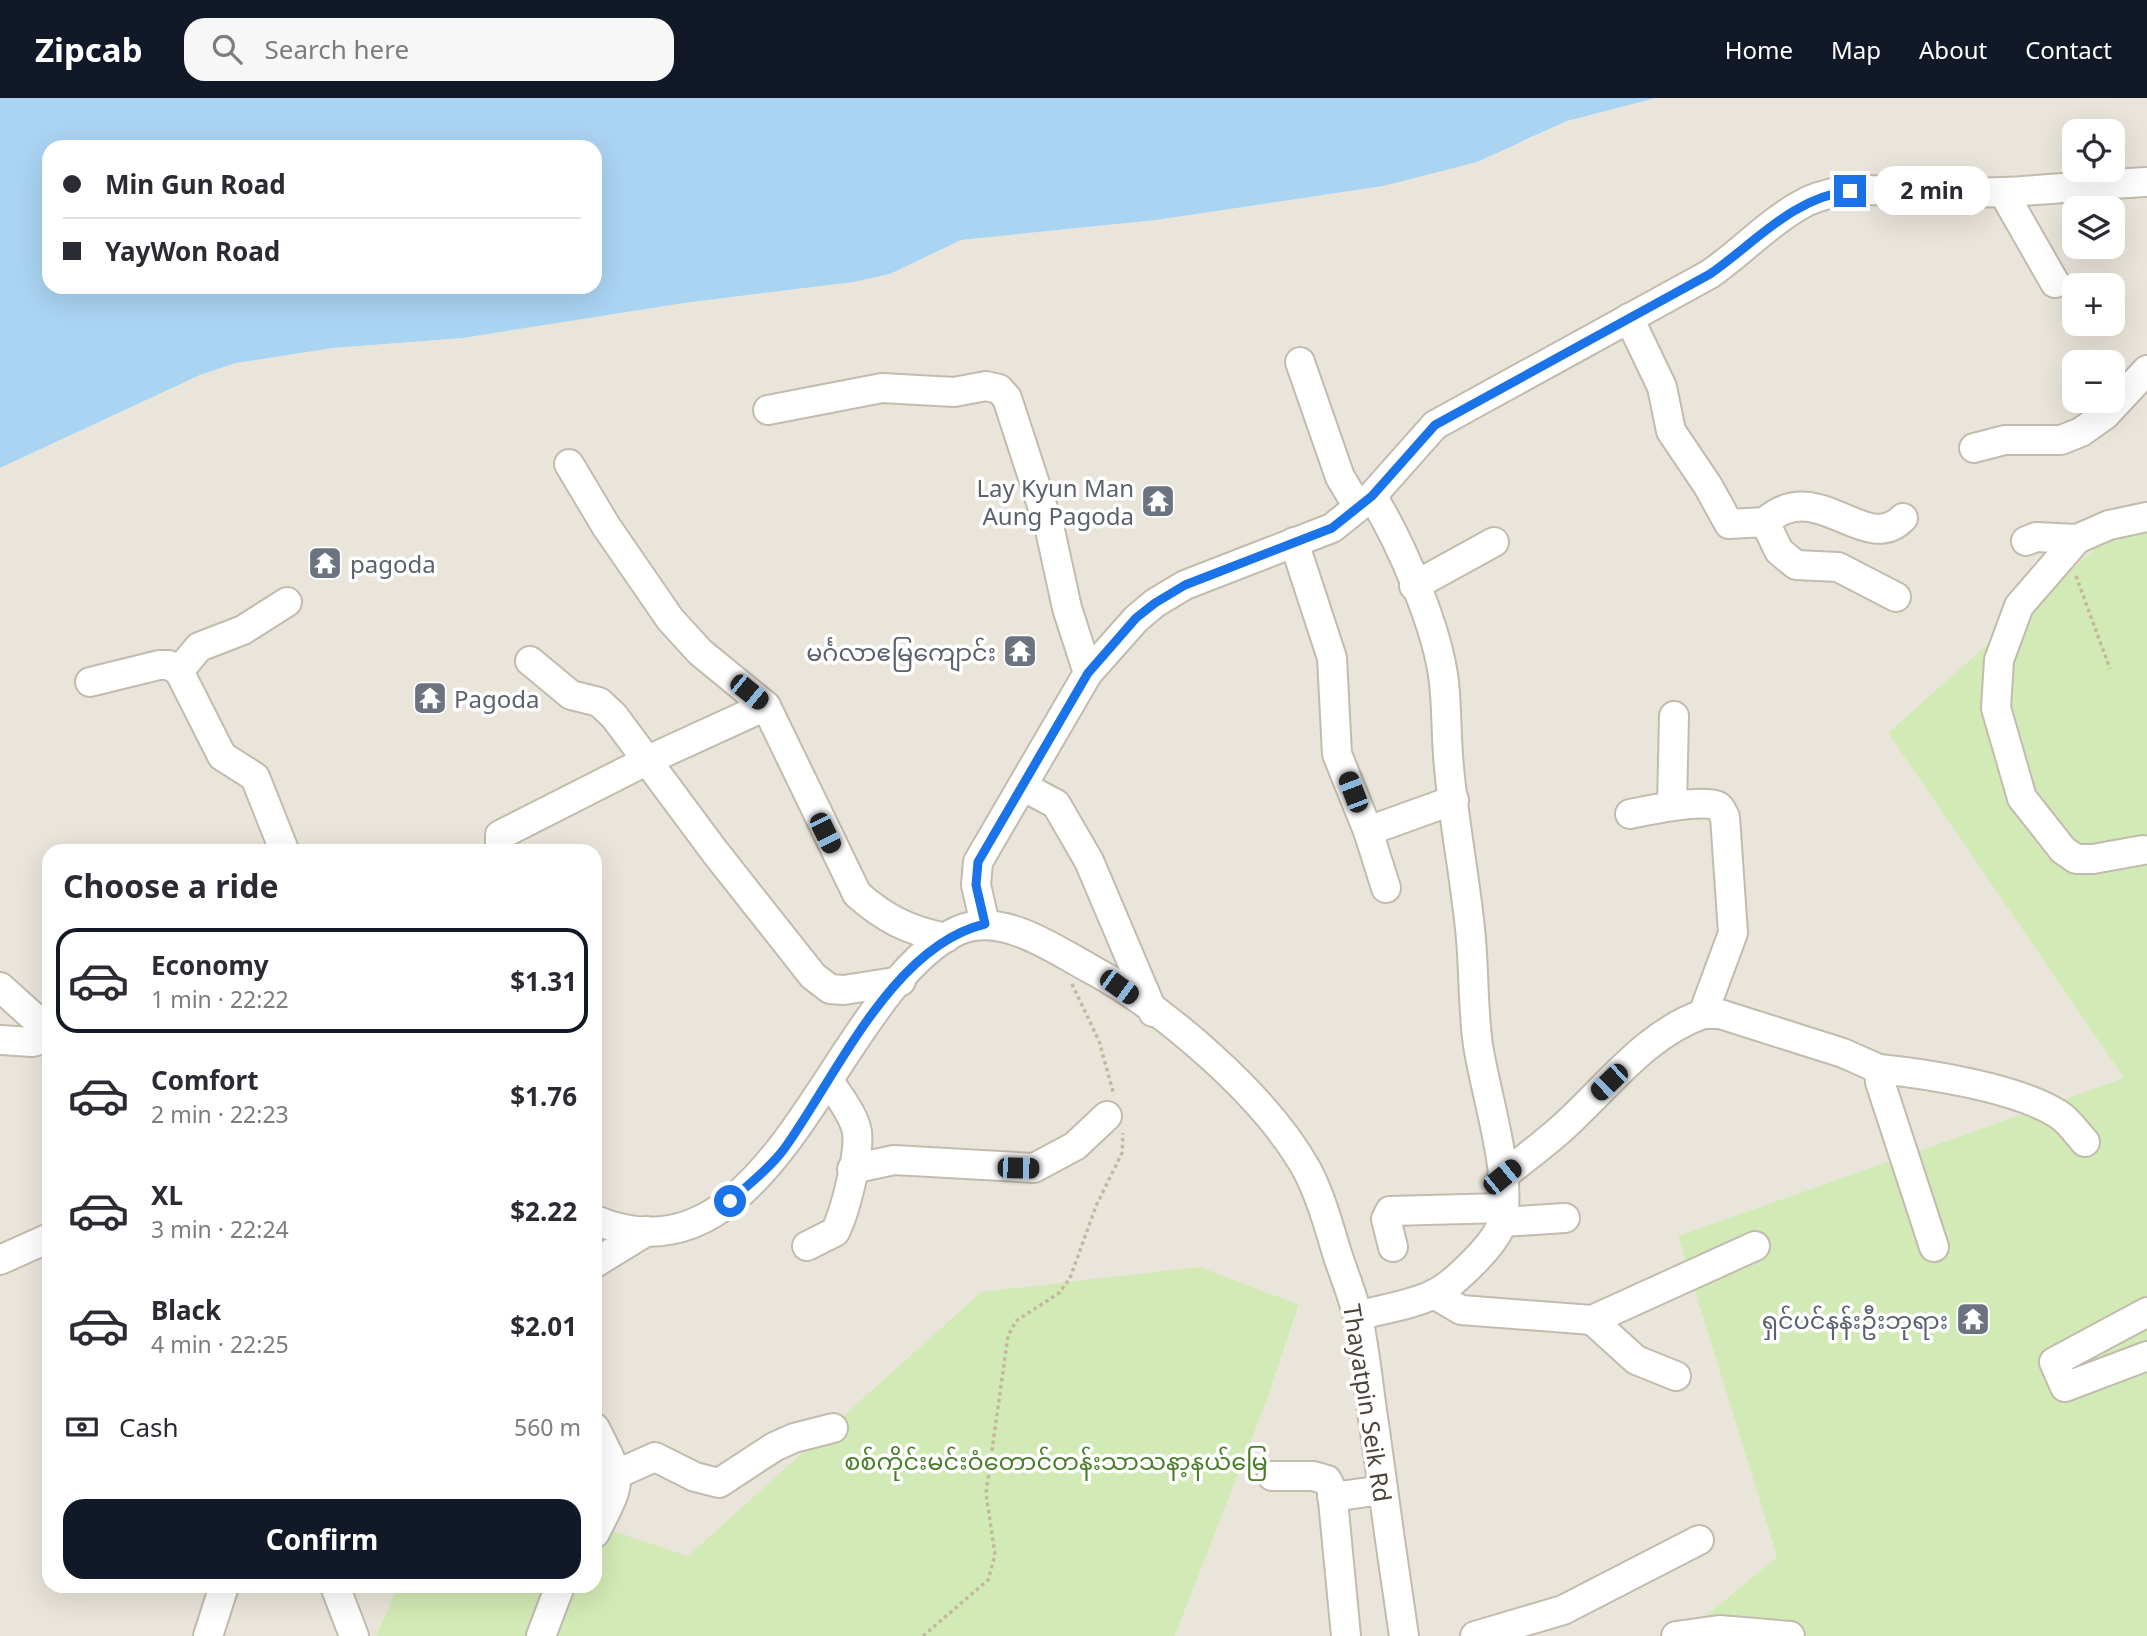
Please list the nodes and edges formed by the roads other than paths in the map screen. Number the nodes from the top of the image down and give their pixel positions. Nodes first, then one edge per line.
1 (2147, 182) edge
2 (2003, 192) junction
3 (2055, 283) dead end
4 (1629, 318) junction
5 (1300, 362) dead end
6 (2147, 370) edge
7 (768, 410) dead end
8 (1974, 448) dead end
9 (569, 464) dead end
10 (1365, 501) junction
11 (2147, 517) edge
12 (1903, 518) dead end
13 (1765, 522) junction
14 (2026, 541) dead end
15 (1294, 542) junction
16 (1494, 542) dead end
17 (2071, 545) junction
18 (1414, 586) junction
19 (1896, 597) dead end
20 (287, 602) dead end
21 (530, 661) dead end
22 (179, 671) junction
23 (1088, 673) junction
24 (90, 682) dead end
25 (766, 706) junction
26 (1674, 716) dead end
27 (648, 760) junction
28 (1024, 787) junction
29 (1454, 800) junction
30 (1672, 806) junction
31 (1630, 814) dead end
32 (1368, 831) junction
33 (282, 844) edge
34 (500, 844) edge
35 (2143, 850) dead end
36 (1386, 888) dead end
37 (985, 924) junction
38 (946, 938) junction
39 (901, 981) junction
40 (0, 987) edge
41 (1153, 1012) junction
42 (1703, 1014) junction
43 (42, 1025) edge
44 (0, 1040) edge
45 (42, 1040) edge
46 (1879, 1069) junction
47 (829, 1080) junction
48 (1115, 1116) road end
49 (2085, 1142) dead end
50 (852, 1169) junction
51 (1502, 1177) junction
52 (1503, 1215) junction
53 (1565, 1217) dead end
54 (602, 1223) edge
55 (647, 1231) junction
56 (42, 1241) edge
57 (807, 1245) dead end
58 (1755, 1245) dead end
59 (1393, 1247) dead end
60 (1934, 1247) dead end
61 (602, 1259) edge
62 (0, 1260) edge
63 (1434, 1294) junction
64 (2147, 1312) edge
65 (1358, 1316) junction
66 (1592, 1320) junction
67 (2147, 1356) edge
68 (1676, 1376) dead end
69 (833, 1428) dead end
70 (602, 1443) edge
71 (617, 1474) junction
72 (1272, 1476) dead end
73 (1383, 1490) junction
74 (1332, 1497) junction
75 (602, 1519) edge
76 (1699, 1540) dead end
77 (221, 1593) edge
78 (338, 1593) edge
79 (557, 1593) edge
80 (208, 1636) edge
81 (354, 1636) edge
82 (541, 1636) edge
83 (1346, 1636) edge
84 (1404, 1636) edge
85 (1475, 1636) edge
86 (1676, 1636) edge
87 (1790, 1636) edge

1 - 2 street
2 - 3 street
2 - 4 street
4 - 10 street
4 - 13 street
5 - 10 street
6 - 8 street
7 - 23 street
9 - 25 street
10 - 15 street
10 - 18 street
11 - 17 street
12 - 13 street
13 - 19 street
14 - 17 street
15 - 23 street
15 - 32 street
16 - 18 street
17 - 35 street
18 - 29 street
20 - 22 street
21 - 27 street
22 - 24 street
22 - 33 street
23 - 28 street
25 - 27 street
25 - 38 street
26 - 30 street
27 - 34 street
27 - 39 street
28 - 37 street
28 - 41 street
29 - 32 street
29 - 51 street
30 - 31 street
30 - 42 street
32 - 36 street
37 - 38 street
37 - 41 street, Thayatpin Seik Rd
38 - 39 street
39 - 47 street
40 - 43 street
41 - 65 street, Thayatpin Seik Rd
42 - 46 street
42 - 51 street
44 - 45 street
46 - 49 street
46 - 60 street
47 - 50 street
47 - 55 street
48 - 50 street
50 - 57 street
51 - 52 street
52 - 53 street
52 - 59 street
52 - 63 street
54 - 55 street
55 - 61 street
56 - 62 street
58 - 66 street
63 - 65 street
63 - 66 street
64 - 67 street
65 - 73 street, Thayatpin Seik Rd
66 - 68 street
69 - 71 street
70 - 71 street
71 - 75 street
72 - 74 street
73 - 74 street
73 - 84 street, Thayatpin Seik Rd
74 - 83 street
76 - 85 street
77 - 80 street
78 - 81 street
79 - 82 street
86 - 87 street

